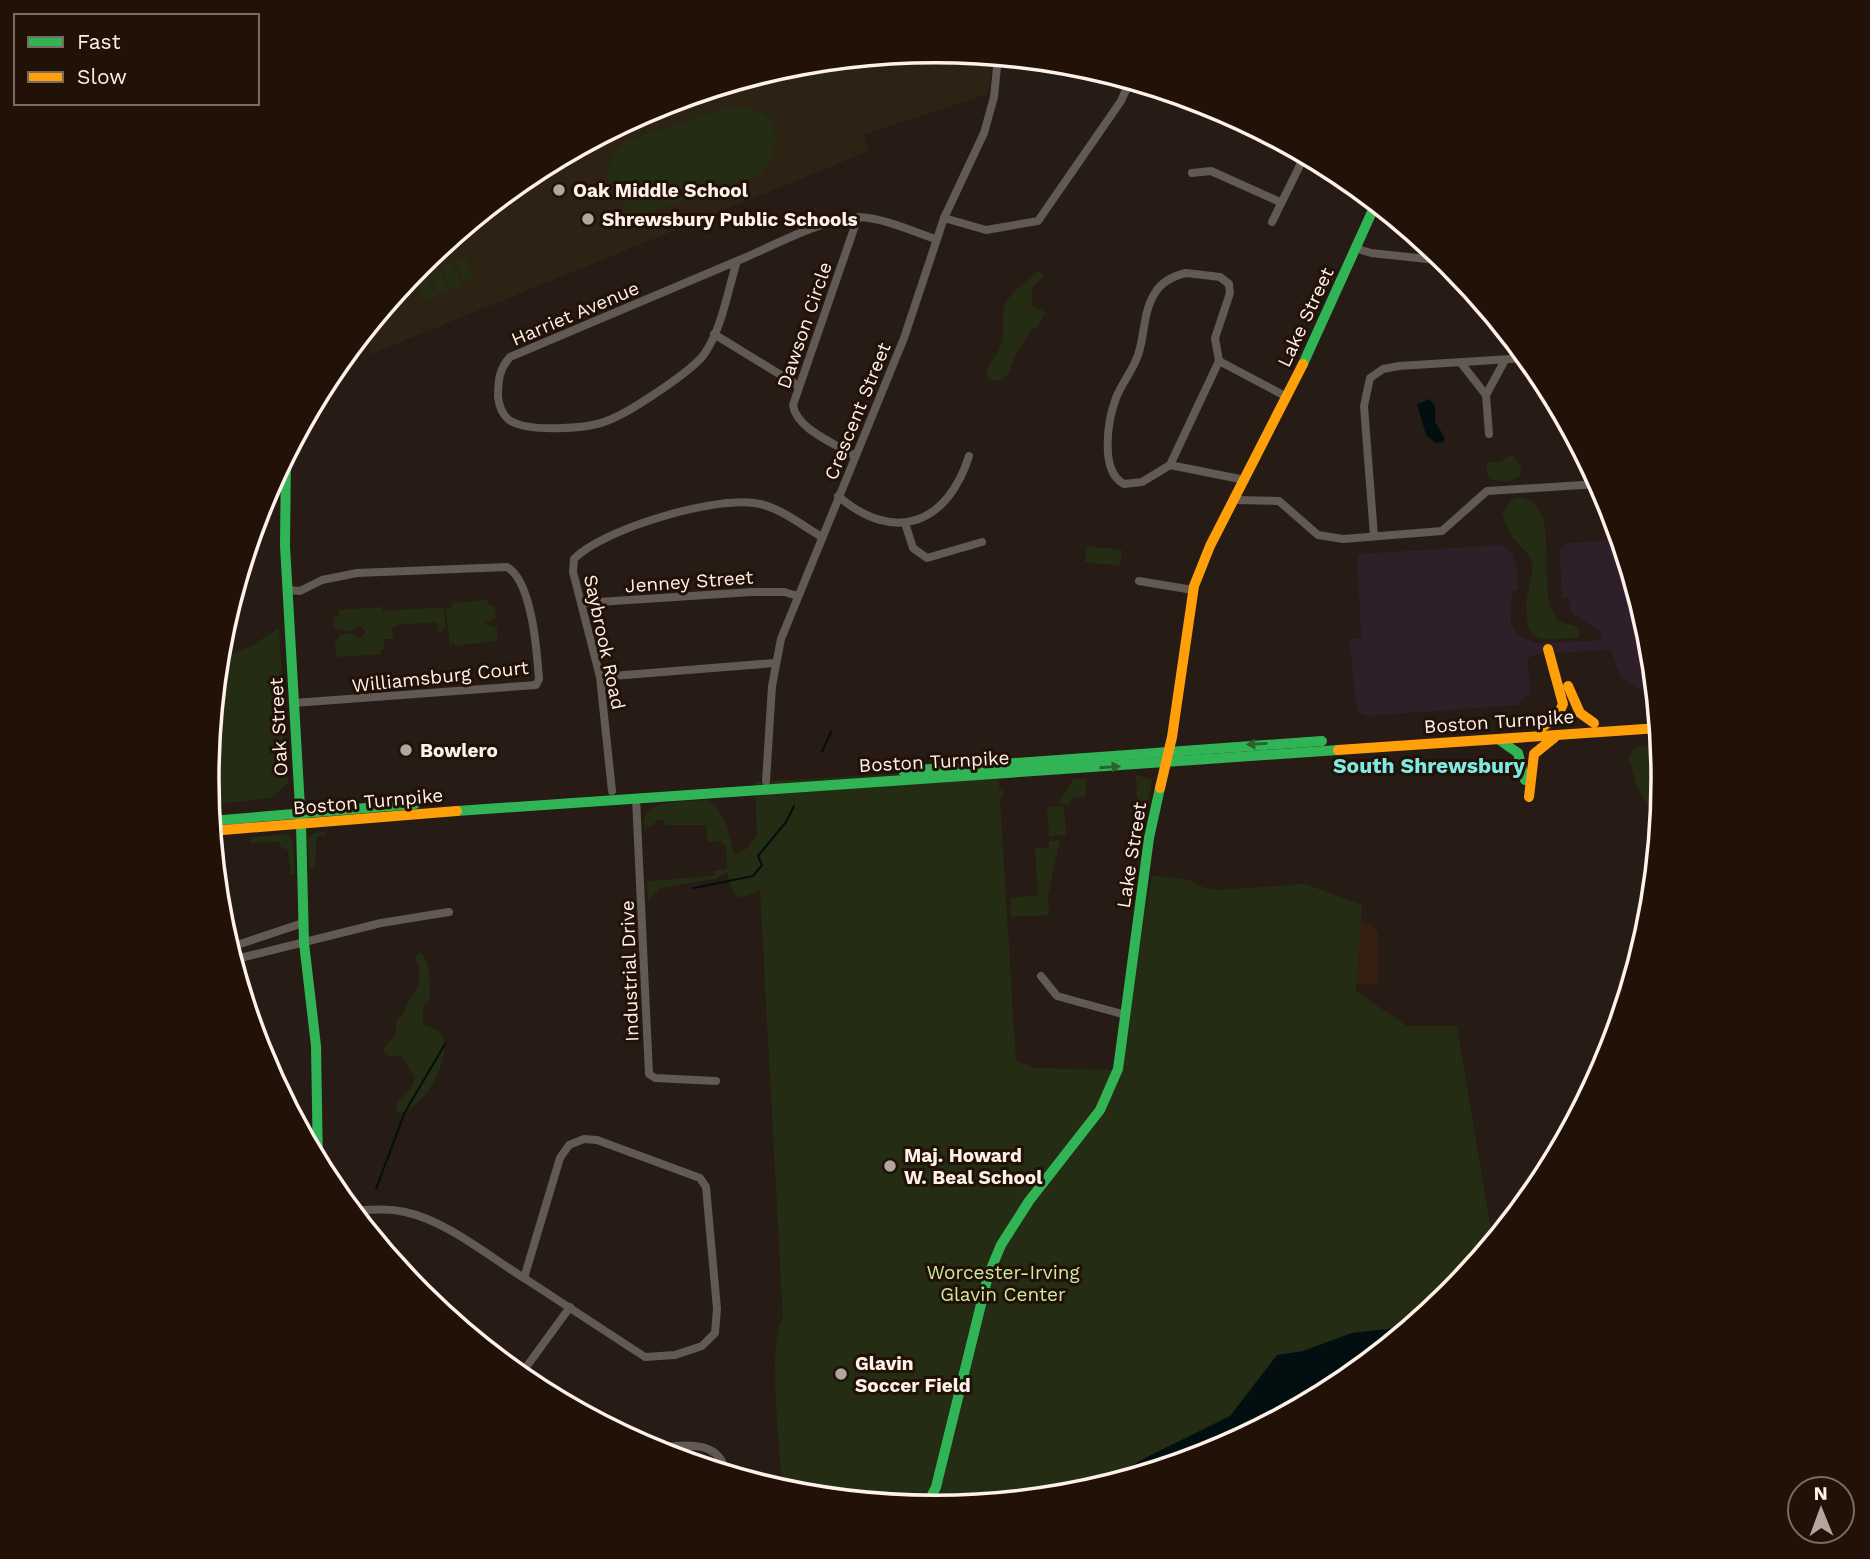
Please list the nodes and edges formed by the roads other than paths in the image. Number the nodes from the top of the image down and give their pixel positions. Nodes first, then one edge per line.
1 (997, 66) edge
2 (1126, 89) edge
3 (1300, 164) edge
4 (1192, 173) dead end
5 (1280, 202) junction
6 (1372, 212) edge
7 (858, 217) junction
8 (944, 218) junction
9 (1272, 222) dead end
10 (936, 239) junction
11 (1355, 248) junction
12 (1427, 259) edge
13 (737, 261) junction
14 (714, 334) junction
15 (1515, 359) edge
16 (1505, 360) junction
17 (1219, 361) junction
18 (1461, 363) junction
19 (797, 385) junction
20 (1486, 395) junction
21 (1287, 397) junction
22 (1489, 434) dead end
23 (855, 456) junction
24 (969, 456) dead end
25 (1170, 465) junction
26 (286, 477) edge
27 (1245, 480) junction
28 (1588, 485) edge
29 (838, 496) junction
30 (1234, 500) junction
31 (905, 523) junction
32 (1374, 536) junction
33 (822, 537) junction
34 (982, 542) dead end
35 (1139, 581) dead end
36 (289, 590) junction
37 (1193, 590) junction
38 (798, 596) junction
39 (583, 603) junction
40 (775, 663) junction
41 (600, 677) junction
42 (294, 703) junction
43 (1649, 720) edge
44 (1594, 723) junction
45 (1542, 727) junction
46 (1650, 729) edge
47 (1561, 735) junction
48 (1493, 738) junction
49 (1168, 750) junction
50 (1164, 763) junction
51 (766, 781) junction
52 (612, 791) junction
53 (636, 797) junction
54 (300, 819) junction
55 (220, 821) edge
56 (220, 830) edge
57 (449, 912) dead end
58 (303, 923) junction
59 (304, 943) junction
60 (238, 945) edge
61 (241, 958) edge
62 (1041, 976) dead end
63 (1126, 1015) junction
64 (716, 1082) dead end
65 (318, 1144) edge
66 (363, 1210) edge
67 (524, 1278) junction
68 (570, 1307) junction
69 (526, 1367) edge
70 (678, 1447) edge
71 (723, 1464) edge
72 (932, 1496) edge

1 - 8 street, Crescent Street
2 - 8 street
3 - 5 street
4 - 5 street
5 - 9 street
6 - 11 main road, Lake Street
7 - 10 street, Harriet Avenue
7 - 13 street, Harriet Avenue
7 - 19 street, Dawson Circle
8 - 10 street, Crescent Street
10 - 23 street, Crescent Street
11 - 12 street
11 - 21 main road, Lake Street
13 - 14 street, Harriet Avenue
13 - 14 street, Harriet Avenue
14 - 19 street
15 - 16 street
16 - 18 street
16 - 20 street
17 - 21 street
17 - 25 street
17 - 25 street
18 - 20 street
18 - 32 street
19 - 23 street, Dawson Circle
20 - 22 street
21 - 27 main road, Lake Street
23 - 29 street, Crescent Street
24 - 31 street
25 - 27 street
26 - 36 main road, Oak Street
27 - 30 main road, Lake Street
28 - 32 street
29 - 31 street
29 - 33 street, Crescent Street
30 - 32 street
30 - 37 main road, Lake Street
31 - 34 street
33 - 38 street, Crescent Street
33 - 39 street, Saybrook Road
35 - 37 street
36 - 42 main road, Oak Street
36 - 42 street, Williamsburg Court
37 - 49 main road, Lake Street
38 - 39 street, Jenney Street
38 - 40 street, Crescent Street
39 - 41 street, Saybrook Road
40 - 41 street
40 - 51 street, Crescent Street
41 - 52 street, Saybrook Road
42 - 54 main road, Oak Street
43 - 44 main road, Boston Turnpike
44 - 45 main road, Boston Turnpike
44 - 45 main road
45 -> 49 main road, Boston Turnpike
46 - 47 main road, Boston Turnpike
47 - 48 main road, Boston Turnpike
47 - 48 main road
48 - 50 main road, Boston Turnpike
49 - 50 main road, Lake Street
49 - 51 main road, Boston Turnpike
53 -> 50 main road, Boston Turnpike
50 - 63 main road, Lake Street
51 - 52 main road, Boston Turnpike
52 - 54 main road, Boston Turnpike
53 - 54 main road, Boston Turnpike
53 - 64 street, Industrial Drive
54 - 55 main road, Boston Turnpike
54 - 56 main road, Boston Turnpike
54 - 58 main road, Oak Street
57 - 59 street
58 - 59 main road, Oak Street
58 - 60 street
59 - 61 street
59 - 65 main road, Oak Street
62 - 63 street
63 - 72 main road, Lake Street
66 - 67 street
67 - 68 street
67 - 68 street
68 - 69 street
70 - 71 street

